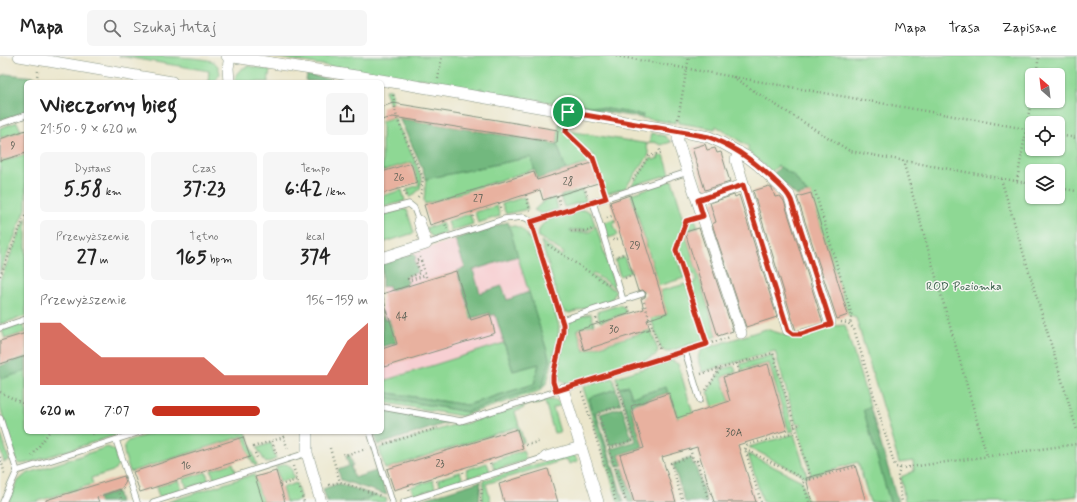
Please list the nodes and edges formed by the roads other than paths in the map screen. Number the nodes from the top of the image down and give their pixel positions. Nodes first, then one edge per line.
1 (19, 56) edge
2 (228, 56) edge
3 (160, 80) edge
4 (229, 80) edge
5 (375, 80) edge
6 (384, 81) edge
7 (24, 116) edge
8 (0, 124) edge
9 (678, 131) junction
10 (738, 152) junction
11 (688, 172) junction
12 (743, 185) junction
13 (698, 200) junction
14 (593, 202) junction
15 (384, 210) edge
16 (530, 220) junction
17 (419, 221) joint
18 (426, 244) junction
19 (384, 257) edge
20 (642, 294) road end
21 (623, 300) junction
22 (24, 320) edge
23 (562, 320) junction
24 (830, 323) road end
25 (0, 328) edge
26 (788, 330) road end
27 (741, 333) road end
28 (559, 390) junction
29 (700, 400) road end
30 (384, 406) edge
31 (0, 418) edge
32 (134, 434) edge
33 (307, 434) edge
34 (371, 434) edge
35 (116, 440) junction
36 (580, 447) junction
37 (307, 453) junction
38 (546, 457) joint
39 (17, 471) junction
40 (392, 500) edge
41 (3, 502) edge
42 (137, 502) edge
43 (153, 502) edge
44 (322, 502) edge
45 (404, 502) edge
46 (598, 502) edge

1 - 3 street
2 - 4 street
2 - 5 street
6 - 9 street
7 - 8 lane
9 - 10 street
9 - 11 street
10 - 12 street
10 - 24 street
11 - 13 street
11 - 14 lane
12 - 13 street
12 - 26 street
13 - 27 street
14 - 16 lane
14 - 21 lane
15 - 17 lane
16 - 18 lane
16 - 23 lane
17 - 18 street
18 - 19 street
20 - 21 lane
21 - 23 lane
22 - 25 lane
23 - 28 lane
28 - 29 lane
28 - 30 lane
28 - 36 street
31 - 39 lane
32 - 35 lane
33 - 37 street
34 - 40 lane
35 - 39 lane
35 - 42 lane
36 - 38 street
36 - 46 street
37 - 43 lane
37 - 44 street
38 - 45 lane
39 - 41 lane

